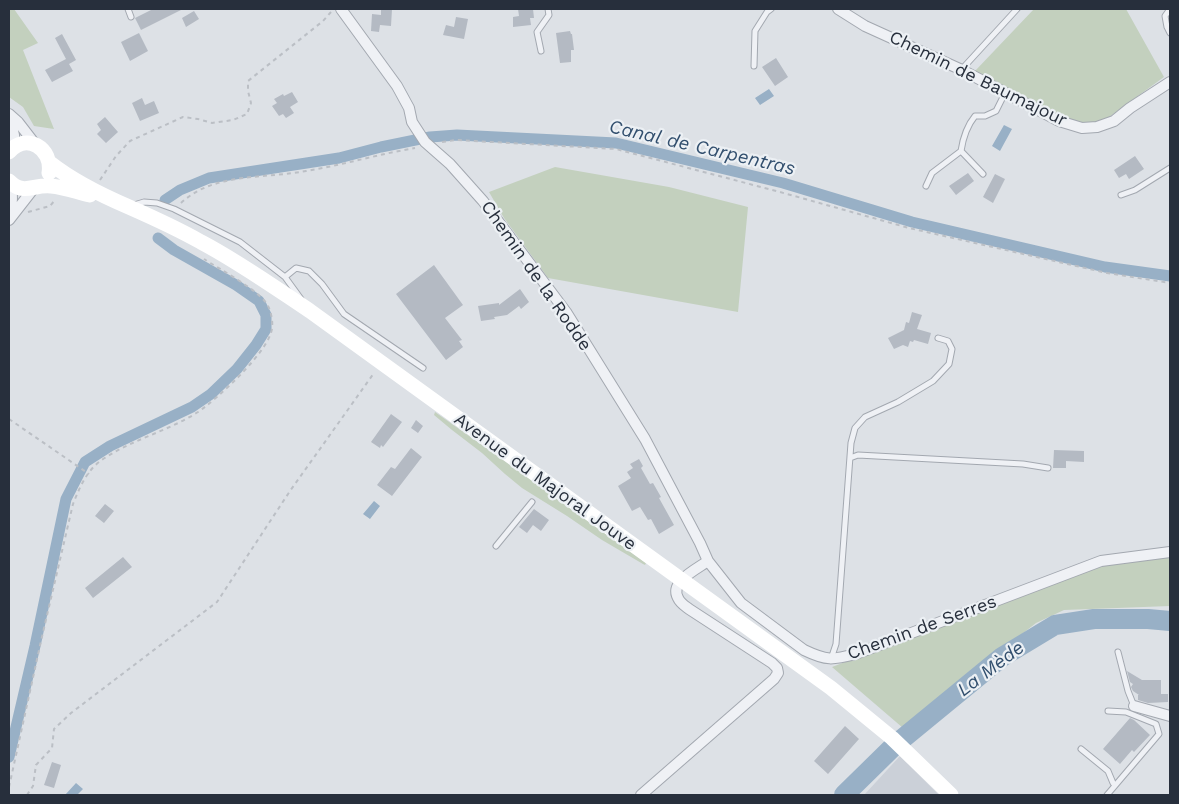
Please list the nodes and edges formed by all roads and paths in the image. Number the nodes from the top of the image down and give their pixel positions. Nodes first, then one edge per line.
1 (128, 9) edge
2 (334, 9) edge
3 (342, 9) edge
4 (548, 9) edge
5 (771, 9) edge
6 (838, 9) edge
7 (1017, 9) edge
8 (1170, 9) edge
9 (131, 17) dead end
10 (1170, 33) edge
11 (541, 51) dead end
12 (754, 66) dead end
13 (962, 70) junction
14 (1170, 82) edge
15 (1005, 93) junction
16 (9, 115) edge
17 (35, 144) junction
18 (426, 144) junction
19 (10, 150) edge
20 (961, 151) junction
21 (50, 163) junction
22 (1170, 168) edge
23 (983, 174) dead end
24 (10, 182) edge
25 (926, 186) dead end
26 (36, 187) junction
27 (61, 188) junction
28 (93, 190) junction
29 (1121, 195) dead end
30 (123, 204) junction
31 (174, 209) junction
32 (26, 213) dead end
33 (9, 219) edge
34 (197, 255) dead end
35 (285, 277) junction
36 (1170, 283) edge
37 (310, 311) junction
38 (938, 338) dead end
39 (381, 363) junction
40 (423, 368) dead end
41 (9, 419) edge
42 (850, 458) junction
43 (1048, 468) dead end
44 (88, 473) junction
45 (532, 502) dead end
46 (496, 546) dead end
47 (1170, 552) edge
48 (708, 561) junction
49 (681, 580) junction
50 (1118, 652) dead end
51 (830, 660) junction
52 (1134, 706) joint
53 (1108, 711) dead end
54 (1170, 716) edge
55 (1081, 749) dead end
56 (1115, 785) junction
57 (9, 787) edge
58 (27, 795) edge
59 (641, 795) edge
60 (951, 795) edge
61 (1107, 795) edge

1 - 9 lane
2 - 28 path
3 - 18 street, Chemin de la Rodde
4 - 11 lane
5 - 12 lane
6 - 13 street, Chemin de Baumajour
7 - 13 lane
8 - 10 lane
13 - 15 street, Chemin de Baumajour
14 - 15 street, Chemin de Baumajour
15 - 20 lane
16 - 17 street
16 - 19 street
17 - 19 main road
17 - 21 main road, Avenue du Majoral Jouve
18 - 31 path
18 - 36 path
18 - 48 street, Chemin de la Rodde
20 - 23 lane
20 - 25 lane
21 - 26 main road
21 - 28 main road, Avenue du Majoral Jouve
22 - 29 lane
24 - 26 main road, Avenue du Majoral Jouve
24 - 33 street
26 - 27 main road, Avenue du Majoral Jouve
26 - 33 street
27 - 30 main road, Avenue du Majoral Jouve
27 - 32 path
28 - 30 main road, Avenue du Majoral Jouve
30 - 31 lane
30 - 37 main road, Avenue du Majoral Jouve
31 - 35 lane
34 - 44 path
35 - 37 lane
35 - 40 lane
37 - 39 main road, Avenue du Majoral Jouve
38 - 42 lane
39 - 49 main road, Avenue du Majoral Jouve
39 - 58 path
41 - 44 path
42 - 43 lane
42 - 51 lane
44 - 57 path
45 - 46 lane
47 - 51 street, Chemin de Serres
48 - 49 street
48 - 51 street, Chemin de Serres
49 - 59 street
49 - 60 main road, Avenue du Majoral Jouve
50 - 52 lane
52 - 54 street
53 - 56 lane
55 - 56 lane
56 - 61 lane

